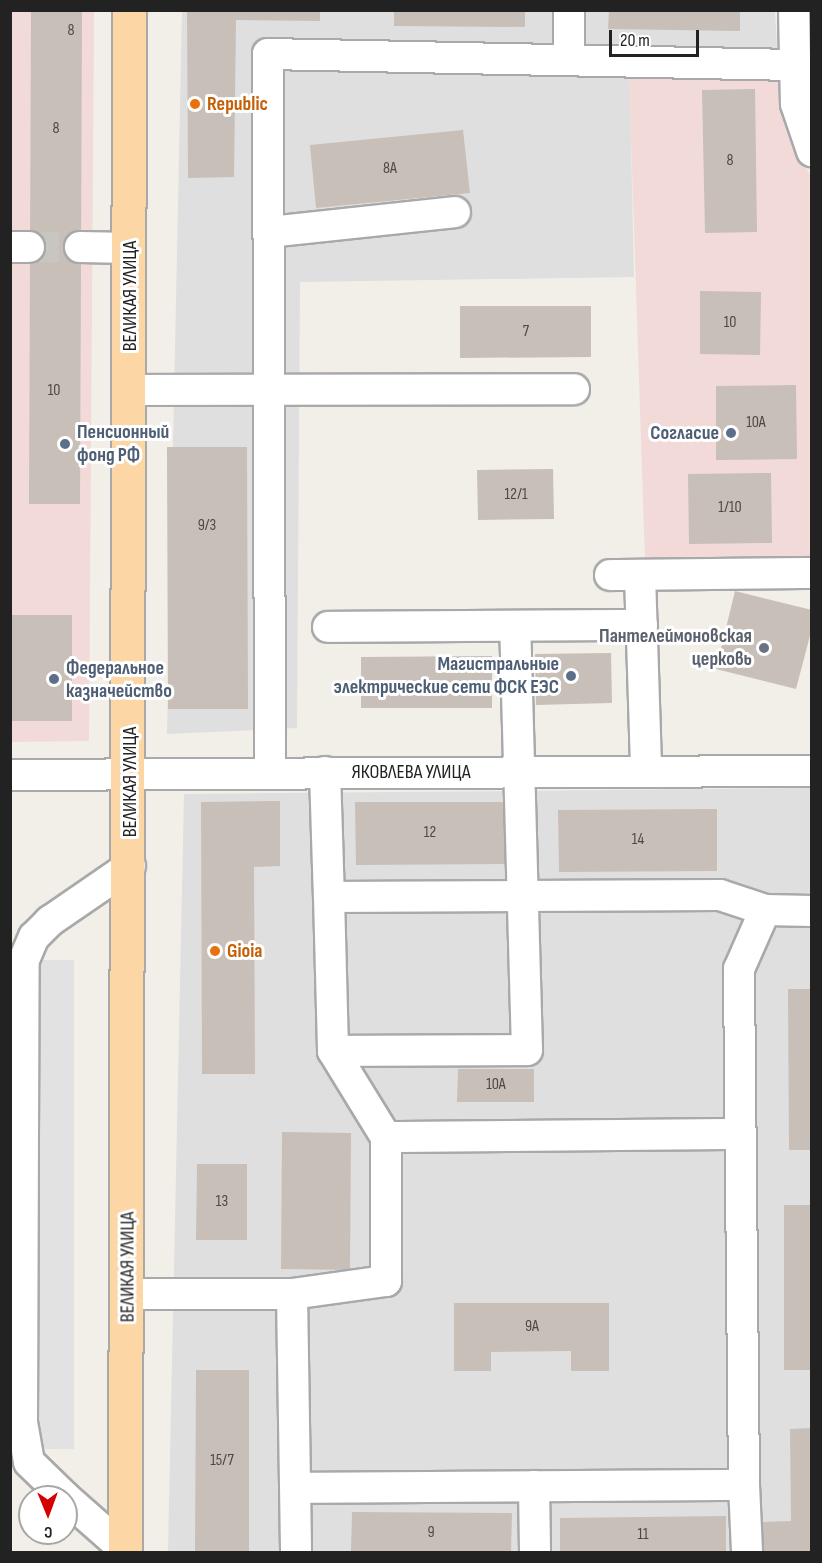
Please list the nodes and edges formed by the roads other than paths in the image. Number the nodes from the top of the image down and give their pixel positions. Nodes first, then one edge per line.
1 (129, 10) edge
2 (569, 10) edge
3 (794, 10) edge
4 (569, 60) junction
5 (793, 65) junction
6 (812, 151) edge
7 (455, 212) dead end
8 (269, 232) junction
9 (80, 247) tunnel mouth
10 (130, 248) junction
11 (574, 389) dead end
12 (130, 390) junction
13 (269, 390) junction
14 (812, 573) edge
15 (610, 575) dead end
16 (640, 575) junction
17 (642, 625) junction
18 (515, 626) junction
19 (328, 627) dead end
20 (646, 771) junction
21 (812, 771) edge
22 (270, 772) junction
23 (325, 772) junction
24 (520, 772) junction
25 (130, 773) junction
26 (10, 775) edge
27 (130, 867) junction
28 (524, 894) junction
29 (329, 897) junction
30 (765, 910) junction
31 (812, 910) edge
32 (333, 1051) junction
33 (741, 1134) junction
34 (386, 1137) junction
35 (128, 1294) junction
36 (292, 1294) junction
37 (52, 1485) edge
38 (744, 1485) junction
39 (534, 1486) junction
40 (296, 1488) junction
41 (78, 1509) edge
42 (125, 1551) edge
43 (297, 1552) edge
44 (535, 1552) edge
45 (747, 1552) edge

1 - 10 main road, ВЕЛИКАЯ УЛИЦА
2 - 4 street
3 - 5 street
4 - 5 street
4 - 8 street
5 - 6 street
7 - 8 street
8 - 13 street
9 - 10 street
10 - 12 main road, ВЕЛИКАЯ УЛИЦА
11 - 13 street
12 - 13 street
12 - 25 main road, ВЕЛИКАЯ УЛИЦА
13 - 22 street
14 - 16 street
15 - 16 street
16 - 17 street
17 - 18 street
17 - 20 street
18 - 19 street
18 - 24 street
20 - 21 street, ЯКОВЛЕВА УЛИЦА
20 - 24 street, ЯКОВЛЕВА УЛИЦА
22 - 23 street, ЯКОВЛЕВА УЛИЦА
22 - 25 street, ЯКОВЛЕВА УЛИЦА
23 - 24 street, ЯКОВЛЕВА УЛИЦА
23 - 29 street
24 - 28 street
25 - 26 street, ЯКОВЛЕВА УЛИЦА
25 - 27 main road, ВЕЛИКАЯ УЛИЦА
27 - 35 main road, ВЕЛИКАЯ УЛИЦА
27 - 37 street
28 - 29 street
28 - 30 street
28 - 32 street
29 - 32 street
30 - 31 street
30 - 33 street
32 - 34 street
33 - 34 street
33 - 38 street
34 - 36 street
35 - 36 street
35 - 42 main road, ВЕЛИКАЯ УЛИЦА
36 - 40 street
38 - 39 street
38 - 45 street
39 - 40 street
39 - 44 street
40 - 43 street
41 - 42 street

